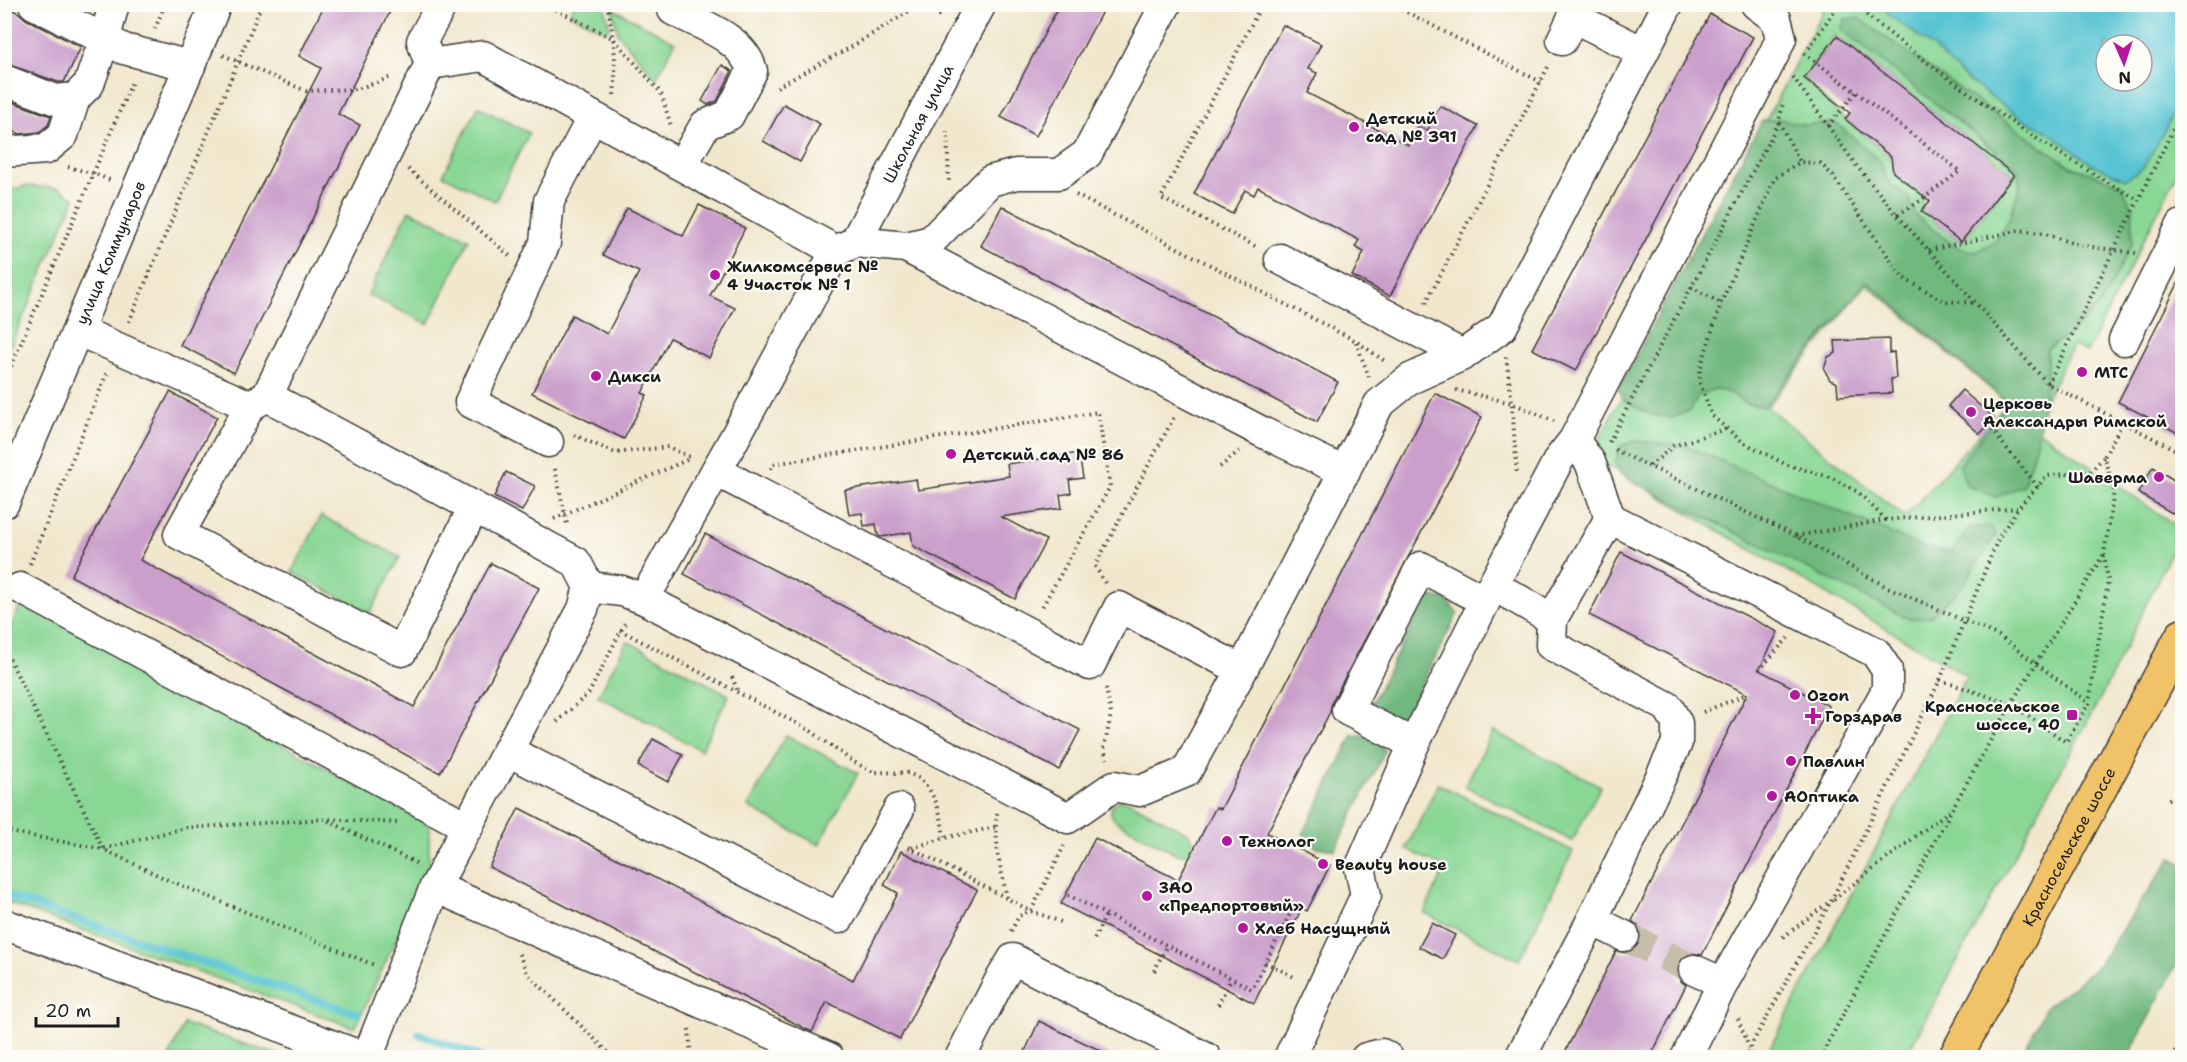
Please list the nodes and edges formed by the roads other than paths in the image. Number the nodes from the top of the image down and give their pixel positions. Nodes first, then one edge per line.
1 (34, 4) edge
2 (114, 4) edge
3 (216, 4) edge
4 (442, 4) edge
5 (1166, 4) edge
6 (1668, 4) edge
7 (1756, 4) edge
8 (673, 10) dead end
9 (974, 17) edge
10 (105, 38) junction
11 (1562, 40) road end
12 (1643, 52) junction
13 (430, 64) junction
14 (190, 66) junction
15 (4, 80) edge
16 (75, 98) junction
17 (600, 121) junction
18 (4, 152) edge
19 (682, 165) junction
20 (2182, 225) edge
21 (845, 247) junction
22 (906, 247) junction
23 (1280, 258) road end
24 (79, 331) junction
25 (2124, 340) dead end
26 (1463, 354) junction
27 (258, 401) junction
28 (1576, 436) junction
29 (548, 442) road end
30 (704, 464) junction
31 (1345, 472) junction
32 (4, 503) edge
33 (474, 507) junction
34 (1610, 518) junction
35 (582, 575) junction
36 (20, 588) road end
37 (1489, 593) junction
38 (644, 598) junction
39 (1552, 619) junction
40 (2182, 636) edge
41 (1242, 670) junction
42 (514, 739) junction
43 (1413, 744) junction
44 (899, 809) dead end
45 (468, 827) junction
46 (435, 887) junction
47 (1592, 920) junction
48 (4, 924) edge
49 (1624, 936) tunnel mouth
50 (1694, 970) tunnel mouth
51 (1723, 983) junction
52 (354, 1056) edge
53 (829, 1058) edge
54 (960, 1058) edge
55 (1206, 1058) edge
56 (1289, 1058) edge
57 (1366, 1058) edge
58 (1388, 1058) edge
59 (1520, 1058) edge
60 (1686, 1058) edge
61 (1955, 1058) edge

1 - 10 street
2 - 10 street
3 - 14 street, улица Коммунаров
4 - 13 street
5 - 22 street
6 - 12 street
7 - 28 street
8 - 19 street
9 - 21 street, Школьная улица
10 - 14 street
10 - 16 street
11 - 12 street
12 - 26 street
13 - 17 street
13 - 27 street
14 - 24 street, улица Коммунаров
15 - 16 street
16 - 18 street
17 - 19 street
17 - 29 street
19 - 21 street
20 - 25 street
21 - 22 street
21 - 30 street, Школьная улица
22 - 31 street
23 - 26 street
24 - 27 street
24 - 32 street, улица Коммунаров
26 - 31 street
27 - 33 street
27 - 33 street
28 - 34 street
28 - 37 street
30 - 38 street, Школьная улица
30 - 41 street
31 - 41 street
33 - 35 street
34 - 39 street
34 - 51 street
35 - 38 street
35 - 42 street
36 - 45 street
37 - 39 street
37 - 43 street
37 - 43 street
38 - 41 street
39 - 47 street
40 - 61 highway, Красносельское шоссе
42 - 44 street
42 - 45 street
43 - 56 street
45 - 46 street
46 - 52 street
46 - 53 street
47 - 49 street
47 - 59 street
48 - 52 street
50 - 51 street
51 - 60 street
54 - 55 street
57 - 58 street

